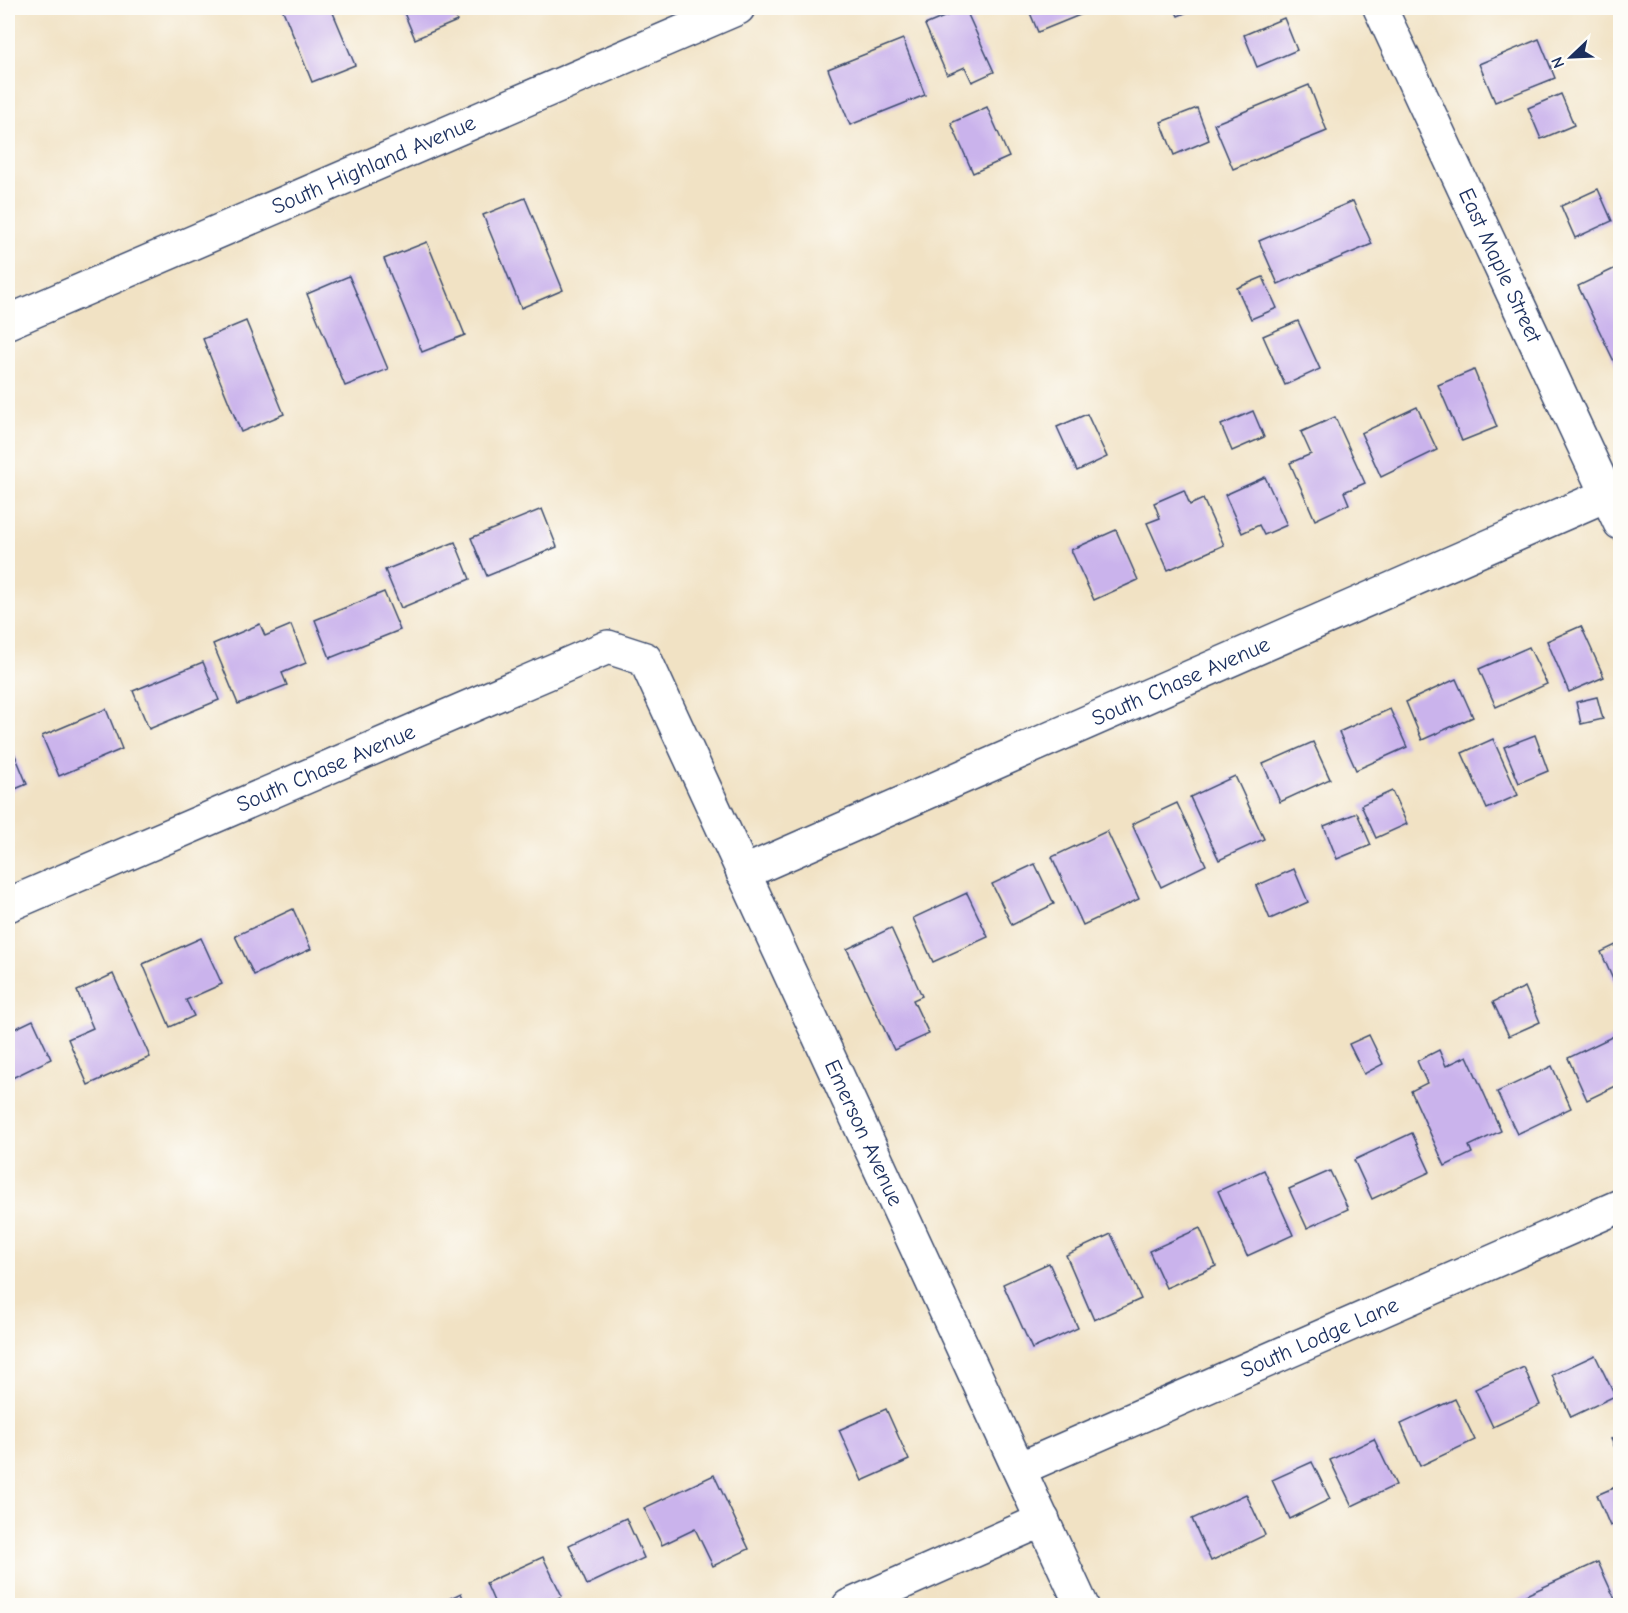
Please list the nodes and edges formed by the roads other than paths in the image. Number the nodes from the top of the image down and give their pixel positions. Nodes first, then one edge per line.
1 (738, 8) edge
2 (1380, 8) edge
3 (8, 322) edge
4 (1616, 502) edge
5 (645, 659) joint
6 (743, 873) junction
7 (8, 905) edge
8 (1620, 1206) edge
9 (1019, 1469) junction
10 (1043, 1520) junction
11 (849, 1605) edge
12 (1082, 1605) edge

1 - 3 street, South Highland Avenue
2 - 4 street, East Maple Street
4 - 6 street, South Chase Avenue
5 - 6 street, Emerson Avenue
5 - 7 street, South Chase Avenue
6 - 9 street, Emerson Avenue
8 - 9 street, South Lodge Lane
9 - 10 street, Emerson Avenue
10 - 11 street
10 - 12 street, Emerson Avenue

